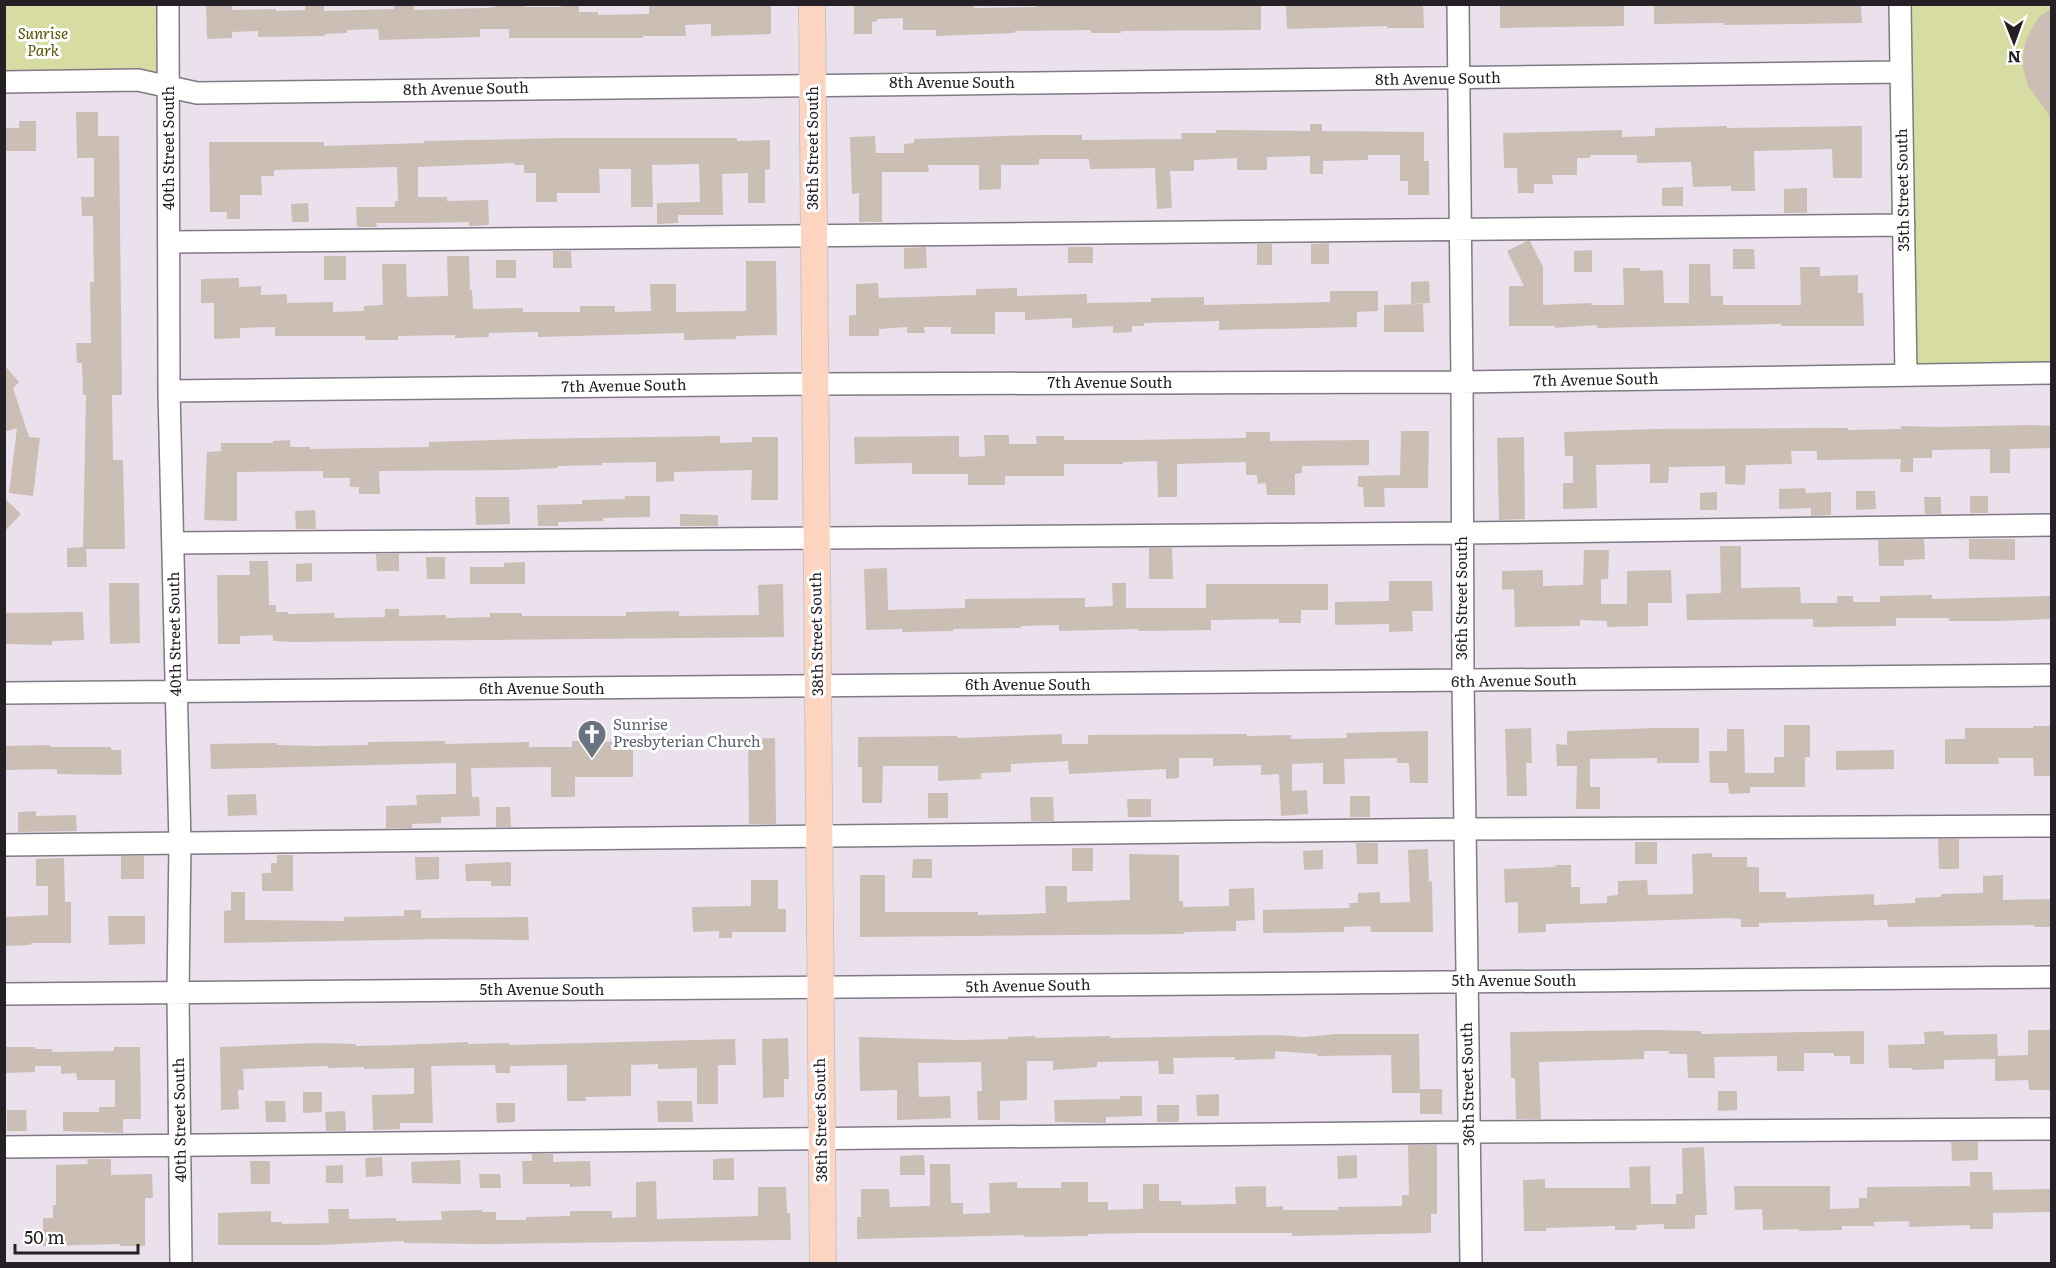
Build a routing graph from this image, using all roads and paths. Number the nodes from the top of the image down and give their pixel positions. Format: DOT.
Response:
graph roads {
  1 [pos="168,4"];
  2 [pos="812,4"];
  3 [pos="1458,4"];
  4 [pos="1900,4"];
  5 [pos="1901,72"];
  6 [pos="1459,79"];
  7 [pos="4,82"];
  8 [pos="812,84"];
  9 [pos="169,87"];
  10 [pos="1904,225"];
  11 [pos="1461,230"];
  12 [pos="813,236"];
  13 [pos="169,242"];
  14 [pos="2052,373"];
  15 [pos="1906,375"];
  16 [pos="1462,382"];
  17 [pos="814,384"];
  18 [pos="169,391"];
  19 [pos="2052,525"];
  20 [pos="1462,533"];
  21 [pos="816,538"];
  22 [pos="173,543"];
  23 [pos="2052,675"];
  24 [pos="1462,682"];
  25 [pos="818,687"];
  26 [pos="177,692"];
  27 [pos="4,693"];
  28 [pos="2052,826"];
  29 [pos="1465,829"];
  30 [pos="819,836"];
  31 [pos="180,843"];
  32 [pos="4,845"];
  33 [pos="2052,977"];
  34 [pos="1467,981"];
  35 [pos="820,988"];
  36 [pos="178,993"];
  37 [pos="4,994"];
  38 [pos="2052,1129"];
  39 [pos="1469,1132"];
  40 [pos="822,1139"];
  41 [pos="180,1145"];
  42 [pos="4,1147"];
  43 [pos="181,1263"];
  44 [pos="823,1263"];
  45 [pos="1472,1263"];
  1 -- 9 [label="street, 40th Street South"];
  2 -- 8 [label="main road, 38th Street South"];
  3 -- 6 [label="street, 36th Street South"];
  4 -- 5 [label="street, 35th Street South"];
  5 -- 6 [label="street, 8th Avenue South"];
  5 -- 10 [label="street, 35th Street South"];
  6 -- 8 [label="street, 8th Avenue South"];
  6 -- 11 [label="street, 36th Street South"];
  7 -- 9 [label="street, 8th Avenue South"];
  8 -- 9 [label="street, 8th Avenue South"];
  8 -- 12 [label="main road, 38th Street South"];
  9 -- 13 [label="street, 40th Street South"];
  10 -- 11 [label="street"];
  10 -- 15 [label="street, 35th Street South"];
  11 -- 12 [label="street"];
  11 -- 16 [label="street, 36th Street South"];
  12 -- 13 [label="street"];
  12 -- 17 [label="main road, 38th Street South"];
  13 -- 18 [label="street, 40th Street South"];
  14 -- 15 [label="street, 7th Avenue South"];
  15 -- 16 [label="street, 7th Avenue South"];
  16 -- 17 [label="street, 7th Avenue South"];
  16 -- 20 [label="street, 36th Street South"];
  17 -- 18 [label="street, 7th Avenue South"];
  17 -- 21 [label="main road, 38th Street South"];
  18 -- 22 [label="street, 40th Street South"];
  19 -- 20 [label="street"];
  20 -- 21 [label="street"];
  20 -- 24 [label="street, 36th Street South"];
  21 -- 22 [label="street"];
  21 -- 25 [label="main road, 38th Street South"];
  22 -- 26 [label="street, 40th Street South"];
  23 -- 24 [label="street, 6th Avenue South"];
  24 -- 25 [label="street, 6th Avenue South"];
  24 -- 29 [label="street, 36th Street South"];
  25 -- 26 [label="street, 6th Avenue South"];
  25 -- 30 [label="main road, 38th Street South"];
  26 -- 27 [label="street, 6th Avenue South"];
  26 -- 31 [label="street, 40th Street South"];
  28 -- 29 [label="street"];
  29 -- 30 [label="street"];
  29 -- 34 [label="street, 36th Street South"];
  30 -- 31 [label="street"];
  30 -- 35 [label="main road, 38th Street South"];
  31 -- 32 [label="street"];
  31 -- 36 [label="street, 40th Street South"];
  33 -- 34 [label="street, 5th Avenue South"];
  34 -- 35 [label="street, 5th Avenue South"];
  34 -- 39 [label="street, 36th Street South"];
  35 -- 36 [label="street, 5th Avenue South"];
  35 -- 40 [label="main road, 38th Street South"];
  36 -- 37 [label="street, 5th Avenue South"];
  36 -- 41 [label="street, 40th Street South"];
  38 -- 39 [label="street"];
  39 -- 40 [label="street"];
  39 -- 45 [label="street, 36th Street South"];
  40 -- 41 [label="street"];
  40 -- 44 [label="main road, 38th Street South"];
  41 -- 42 [label="street"];
  41 -- 43 [label="street, 40th Street South"];
}
